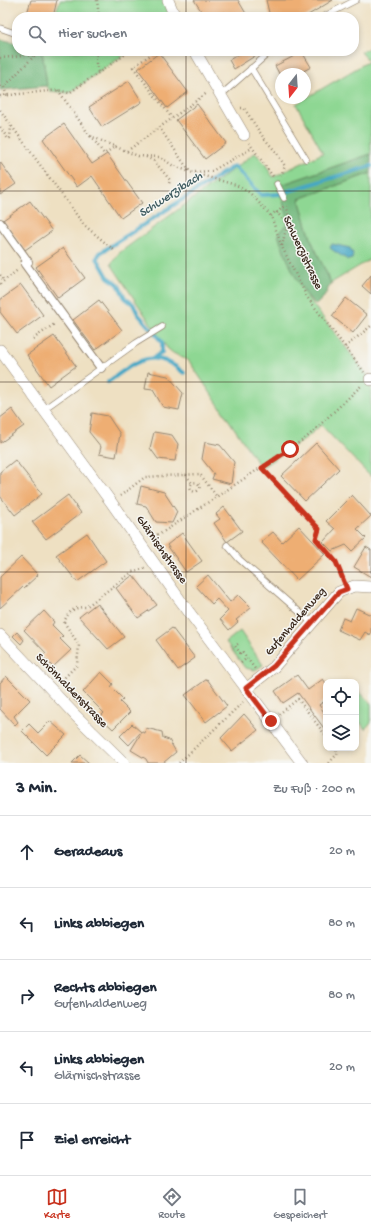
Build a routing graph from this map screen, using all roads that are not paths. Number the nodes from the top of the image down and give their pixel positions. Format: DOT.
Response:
graph roads {
  1 [pos="168,0"];
  2 [pos="356,0"];
  3 [pos="173,12"];
  4 [pos="333,12"];
  5 [pos="0,28"];
  6 [pos="12,32"];
  7 [pos="198,56"];
  8 [pos="265,56"];
  9 [pos="251,68"];
  10 [pos="221,91"];
  11 [pos="244,135"];
  12 [pos="306,159"];
  13 [pos="277,184"];
  14 [pos="284,200"];
  15 [pos="0,223"];
  16 [pos="162,326"];
  17 [pos="0,350"];
  18 [pos="100,368"];
  19 [pos="44,409"];
  20 [pos="227,545"];
  21 [pos="371,587"];
  22 [pos="312,623"];
  23 [pos="0,635"];
  24 [pos="248,691"];
  25 [pos="124,763"];
  26 [pos="302,763"];
  1 -- 3 [label="street"];
  2 -- 4 [label="lane"];
  5 -- 6 [label="lane"];
  7 -- 10 [label="street"];
  8 -- 9 [label="lane"];
  9 -- 10 [label="lane"];
  9 -- 12 [label="lane"];
  10 -- 11 [label="street"];
  13 -- 14 [label="lane, Schwerzistrasse"];
  15 -- 18 [label="street"];
  16 -- 18 [label="lane"];
  17 -- 19 [label="street, Glärnischstrasse"];
  18 -- 19 [label="lane"];
  19 -- 24 [label="street, Glärnischstrasse"];
  20 -- 22 [label="lane"];
  21 -- 22 [label="street, Gufenhaldenweg"];
  22 -- 24 [label="street, Gufenhaldenweg"];
  23 -- 25 [label="street, Schönhaldenstrasse"];
  24 -- 26 [label="street, Glärnischstrasse"];
}
